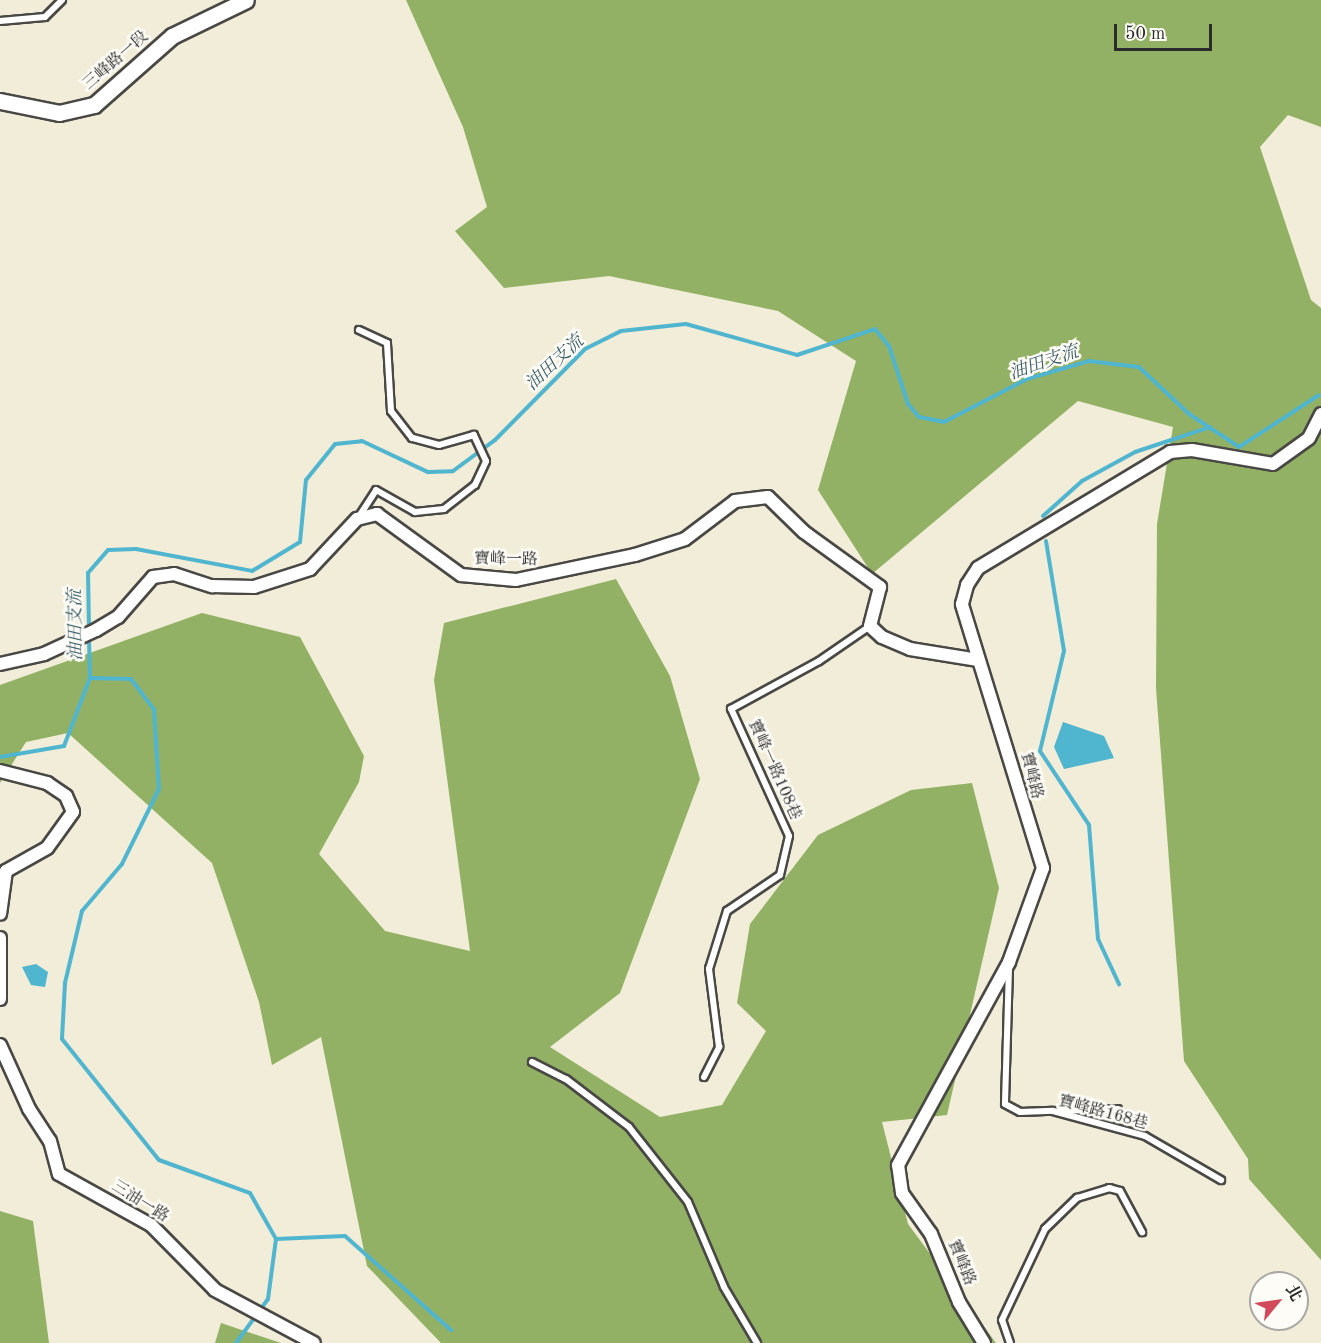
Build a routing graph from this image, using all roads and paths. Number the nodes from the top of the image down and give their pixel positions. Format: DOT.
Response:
graph roads {
  1 [pos="62,0"];
  2 [pos="246,0"];
  3 [pos="0,21"];
  4 [pos="0,101"];
  5 [pos="359,330"];
  6 [pos="1321,414"];
  7 [pos="357,519"];
  8 [pos="870,626"];
  9 [pos="978,660"];
  10 [pos="0,664"];
  11 [pos="0,771"];
  12 [pos="0,914"];
  13 [pos="0,938"];
  14 [pos="1009,962"];
  15 [pos="0,999"];
  16 [pos="0,1045"];
  17 [pos="532,1062"];
  18 [pos="704,1077"];
  19 [pos="1118,1109"];
  20 [pos="1053,1112"];
  21 [pos="1221,1180"];
  22 [pos="1142,1232"];
  23 [pos="314,1343"];
  24 [pos="757,1343"];
  25 [pos="984,1343"];
  26 [pos="1010,1343"];
  1 -- 3 [label="lane"];
  2 -- 4 [label="street, 三峰路一段"];
  5 -- 7 [label="lane"];
  6 -- 9 [label="street, 寶峰路"];
  7 -- 8 [label="street, 寶峰一路"];
  7 -- 10 [label="street"];
  8 -- 9 [label="street"];
  8 -- 18 [label="lane, 寶峰一路108巷"];
  9 -- 14 [label="street, 寶峰路"];
  11 -- 12 [label="street"];
  13 -- 15 [label="street"];
  14 -- 20 [label="lane, 寶峰路168巷"];
  14 -- 25 [label="street, 寶峰路"];
  16 -- 23 [label="street, 三油一路"];
  17 -- 24 [label="lane"];
  19 -- 20 [label="lane"];
  20 -- 21 [label="lane, 寶峰路168巷"];
  22 -- 26 [label="lane"];
}
